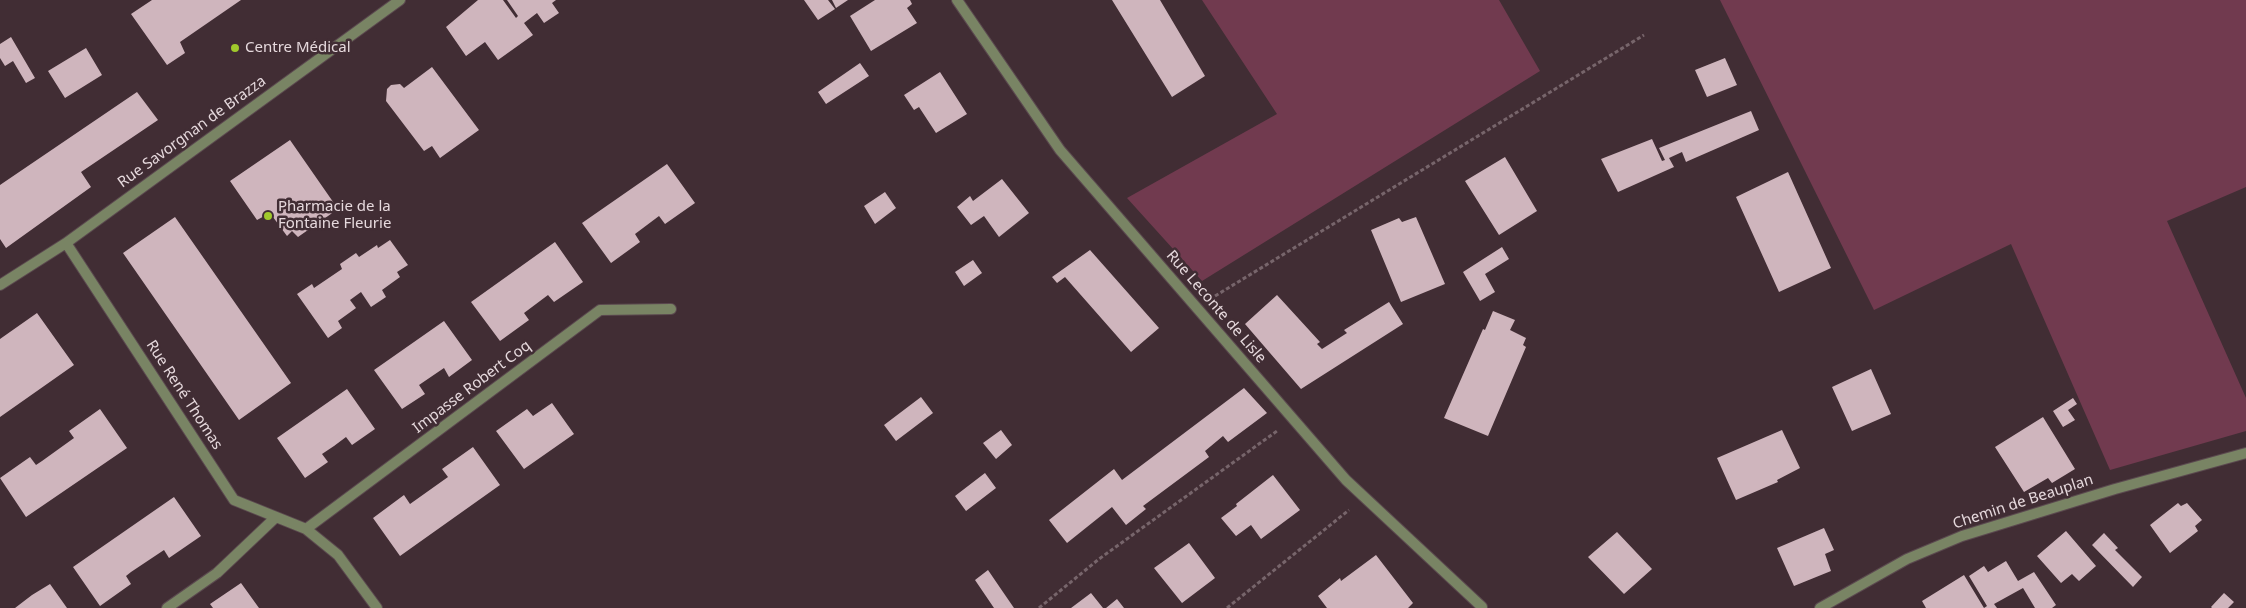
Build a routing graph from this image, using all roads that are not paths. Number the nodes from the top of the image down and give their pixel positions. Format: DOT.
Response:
graph roads {
  1 [pos="400,0"];
  2 [pos="957,0"];
  3 [pos="66,243"];
  4 [pos="0,285"];
  5 [pos="670,309"];
  6 [pos="2246,453"];
  7 [pos="276,517"];
  8 [pos="306,530"];
  9 [pos="167,608"];
  10 [pos="377,608"];
  11 [pos="1483,608"];
  12 [pos="1820,608"];
  1 -- 3 [label="street, Rue Savorgnan de Brazza"];
  2 -- 11 [label="street, Rue Leconte de Lisle"];
  3 -- 4 [label="street, Rue Savorgnan de Brazza"];
  3 -- 7 [label="street, Rue René Thomas"];
  5 -- 8 [label="street, Impasse Robert Coq"];
  6 -- 12 [label="street, Chemin de Beauplan"];
  7 -- 8 [label="street, Rue René Thomas"];
  7 -- 9 [label="street"];
  8 -- 10 [label="street, Rue René Thomas"];
}
